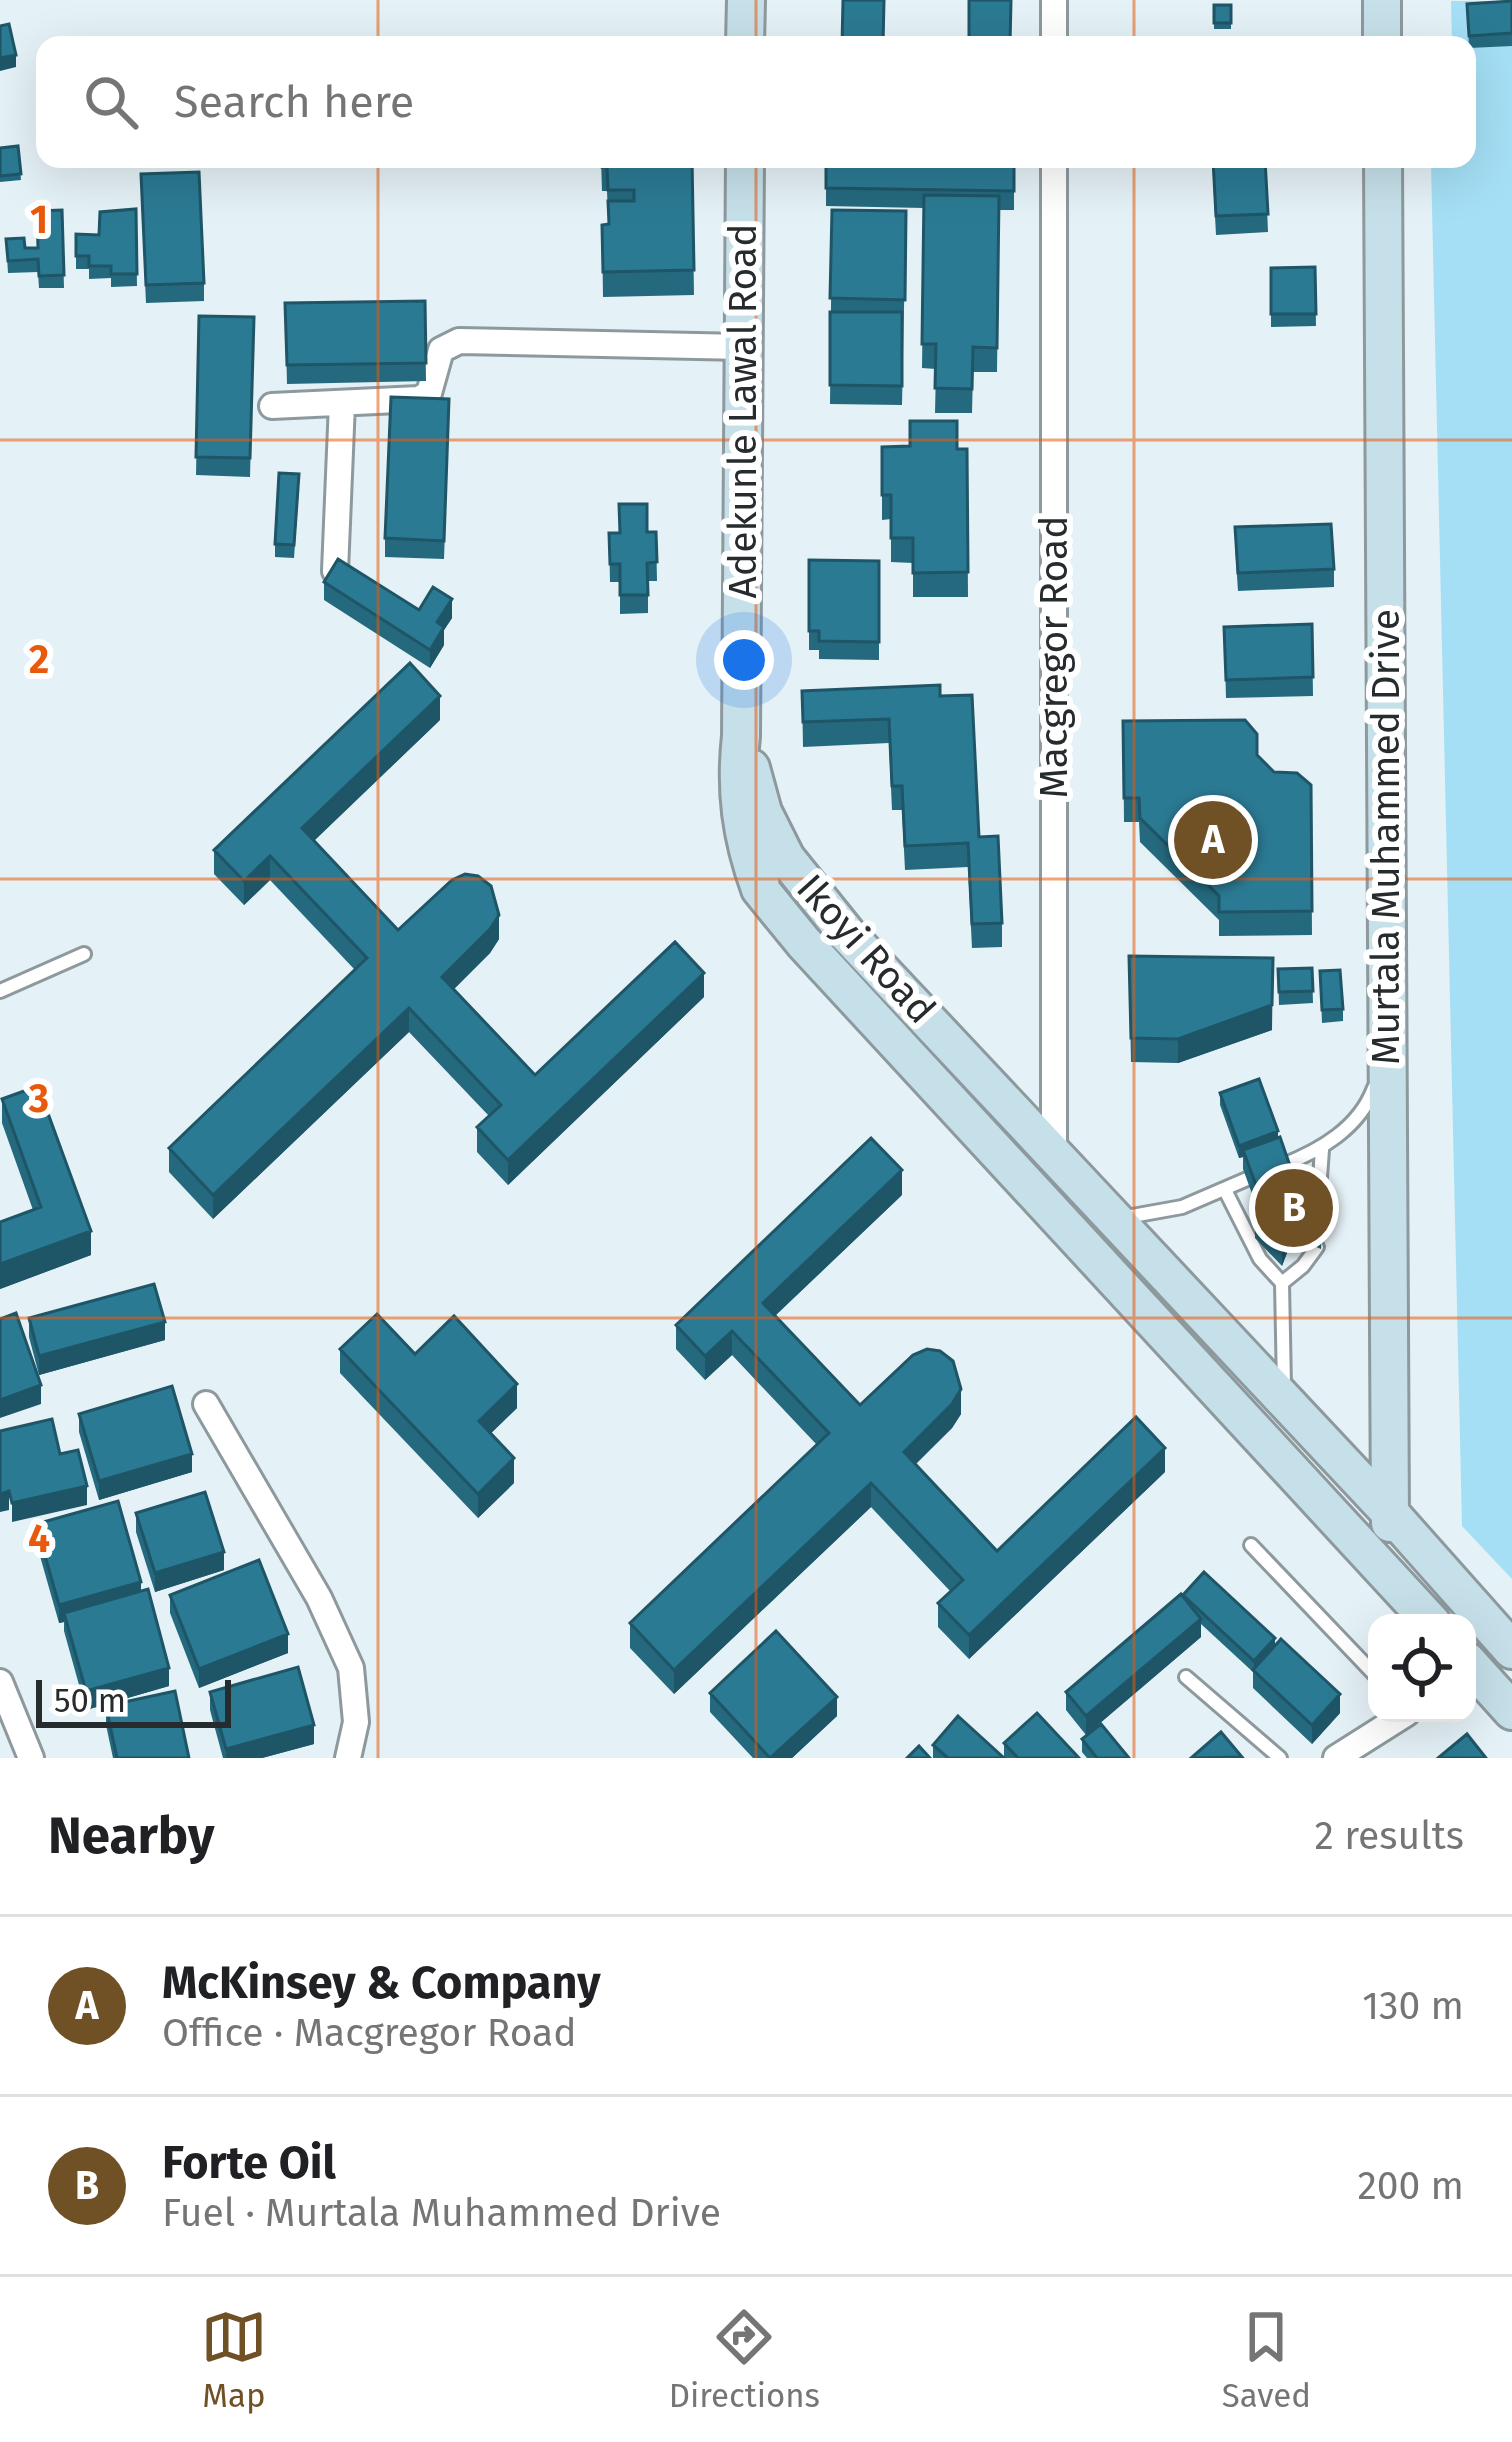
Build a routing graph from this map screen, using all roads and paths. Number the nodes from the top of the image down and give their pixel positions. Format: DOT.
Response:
graph roads {
  1 [pos="746,0"];
  2 [pos="1054,0"];
  3 [pos="1382,0"];
  4 [pos="745,36"];
  5 [pos="1054,36"];
  6 [pos="1382,36"];
  7 [pos="745,168"];
  8 [pos="1054,168"];
  9 [pos="1383,168"];
  10 [pos="743,346"];
  11 [pos="342,403"];
  12 [pos="272,406"];
  13 [pos="334,571"];
  14 [pos="741,736"];
  15 [pos="786,858"];
  16 [pos="760,889"];
  17 [pos="84,953"];
  18 [pos="0,992"];
  19 [pos="1388,1053"];
  20 [pos="1322,1150"];
  21 [pos="1054,1154"];
  22 [pos="1283,1166"];
  23 [pos="1246,1179"];
  24 [pos="1225,1190"];
  25 [pos="1318,1211"];
  26 [pos="1114,1218"];
  27 [pos="1317,1247"];
  28 [pos="1282,1283"];
  29 [pos="1284,1401"];
  30 [pos="206,1404"];
  31 [pos="1389,1417"];
  32 [pos="1327,1446"];
  33 [pos="1392,1515"];
  34 [pos="1251,1544"];
  35 [pos="1377,1563"];
  36 [pos="1424,1614"];
  37 [pos="1510,1648"];
  38 [pos="1476,1666"];
  39 [pos="1368,1668"];
  40 [pos="1476,1675"];
  41 [pos="1186,1677"];
  42 [pos="0,1682"];
  43 [pos="1512,1711"];
  44 [pos="1393,1722"];
  45 [pos="31,1758"];
  46 [pos="348,1758"];
  47 [pos="1280,1758"];
  48 [pos="1336,1758"];
  1 -- 4 [label="main road"];
  2 -- 5 [label="street"];
  3 -- 6 [label="main road"];
  7 -- 10 [label="main road, Adekunle Lawal Road"];
  8 -- 21 [label="street, Macgregor Road"];
  9 -- 19 [label="main road, Murtala Muhammed Drive"];
  10 -- 11 [label="street"];
  10 -- 14 [label="main road, Adekunle Lawal Road"];
  11 -- 12 [label="street"];
  11 -- 13 [label="street"];
  14 -- 15 [label="main road"];
  14 -- 16 [label="main road"];
  15 -- 16 [label="main road, Ikoyi Road"];
  15 -- 21 [label="main road, Ikoyi Road"];
  16 -- 35 [label="main road, Ikoyi Road"];
  17 -- 18 [label="lane"];
  19 -- 20 [label="lane"];
  19 -- 31 [label="main road, Murtala Muhammed Drive"];
  20 -- 22 [label="lane"];
  20 -- 25 [label="lane"];
  21 -- 26 [label="main road, Ikoyi Road"];
  23 -- 24 [label="lane"];
  24 -- 26 [label="lane"];
  24 -- 28 [label="lane"];
  26 -- 29 [label="main road, Ikoyi Road"];
  27 -- 28 [label="lane"];
  28 -- 29 [label="lane"];
  29 -- 32 [label="main road, Ikoyi Road"];
  30 -- 46 [label="street"];
  31 -- 32 [label="main road"];
  31 -- 33 [label="main road, Murtala Muhammed Drive"];
  32 -- 33 [label="main road, Ikoyi Road"];
  33 -- 35 [label="main road, Murtala Muhammed Drive"];
  33 -- 37 [label="main road, Ikoyi Road"];
  34 -- 39 [label="lane"];
  35 -- 36 [label="main road, Ikoyi Road"];
  37 -- 38 [label="street"];
  40 -- 43 [label="main road"];
  41 -- 47 [label="lane"];
  42 -- 45 [label="street"];
  44 -- 48 [label="street"];
}
